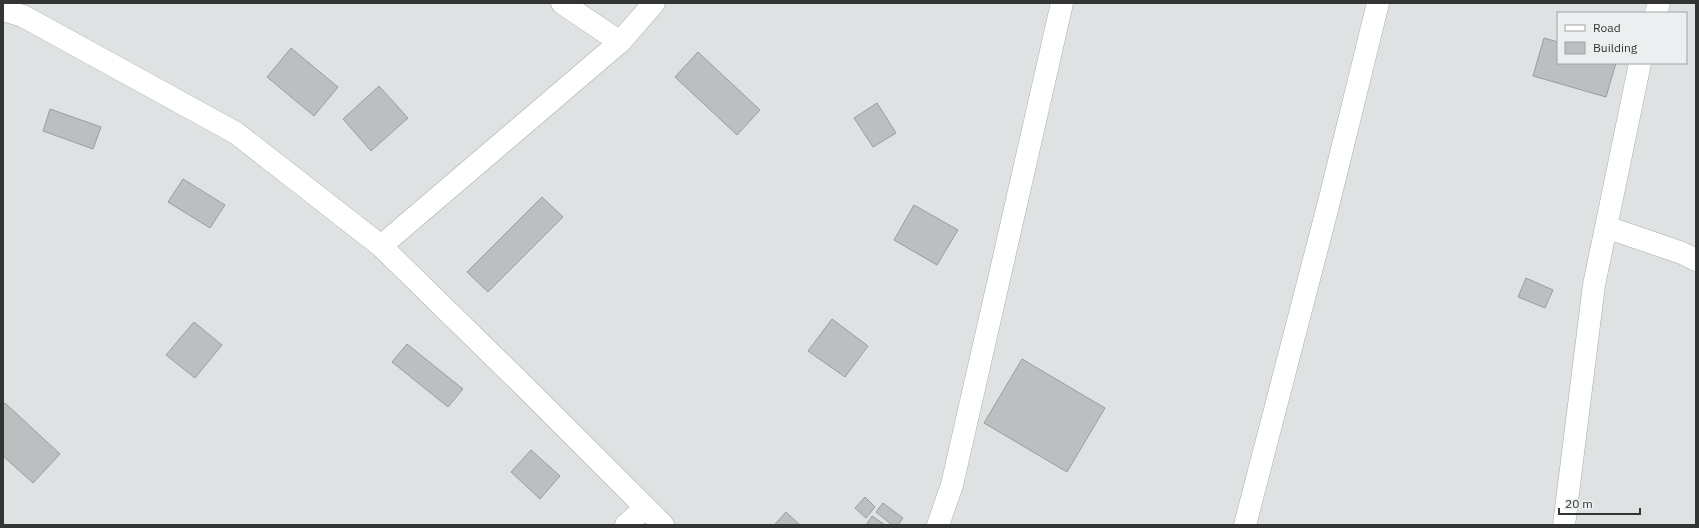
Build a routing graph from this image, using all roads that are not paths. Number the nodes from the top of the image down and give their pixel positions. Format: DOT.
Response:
graph roads {
  1 [pos="562,3"];
  2 [pos="654,3"];
  3 [pos="1062,3"];
  4 [pos="1378,3"];
  5 [pos="17,10"];
  6 [pos="620,42"];
  7 [pos="1640,64"];
  8 [pos="1606,227"];
  9 [pos="381,246"];
  10 [pos="1696,260"];
  11 [pos="645,508"];
  12 [pos="626,525"];
  13 [pos="663,525"];
  14 [pos="938,525"];
  15 [pos="1245,525"];
  16 [pos="1564,525"];
  1 -- 6 [label="street"];
  2 -- 6 [label="street"];
  3 -- 14 [label="street"];
  4 -- 15 [label="street"];
  5 -- 9 [label="street"];
  6 -- 9 [label="street"];
  7 -- 8 [label="street"];
  8 -- 10 [label="street"];
  8 -- 16 [label="street"];
  9 -- 11 [label="street"];
  11 -- 12 [label="street"];
  11 -- 13 [label="street"];
}
